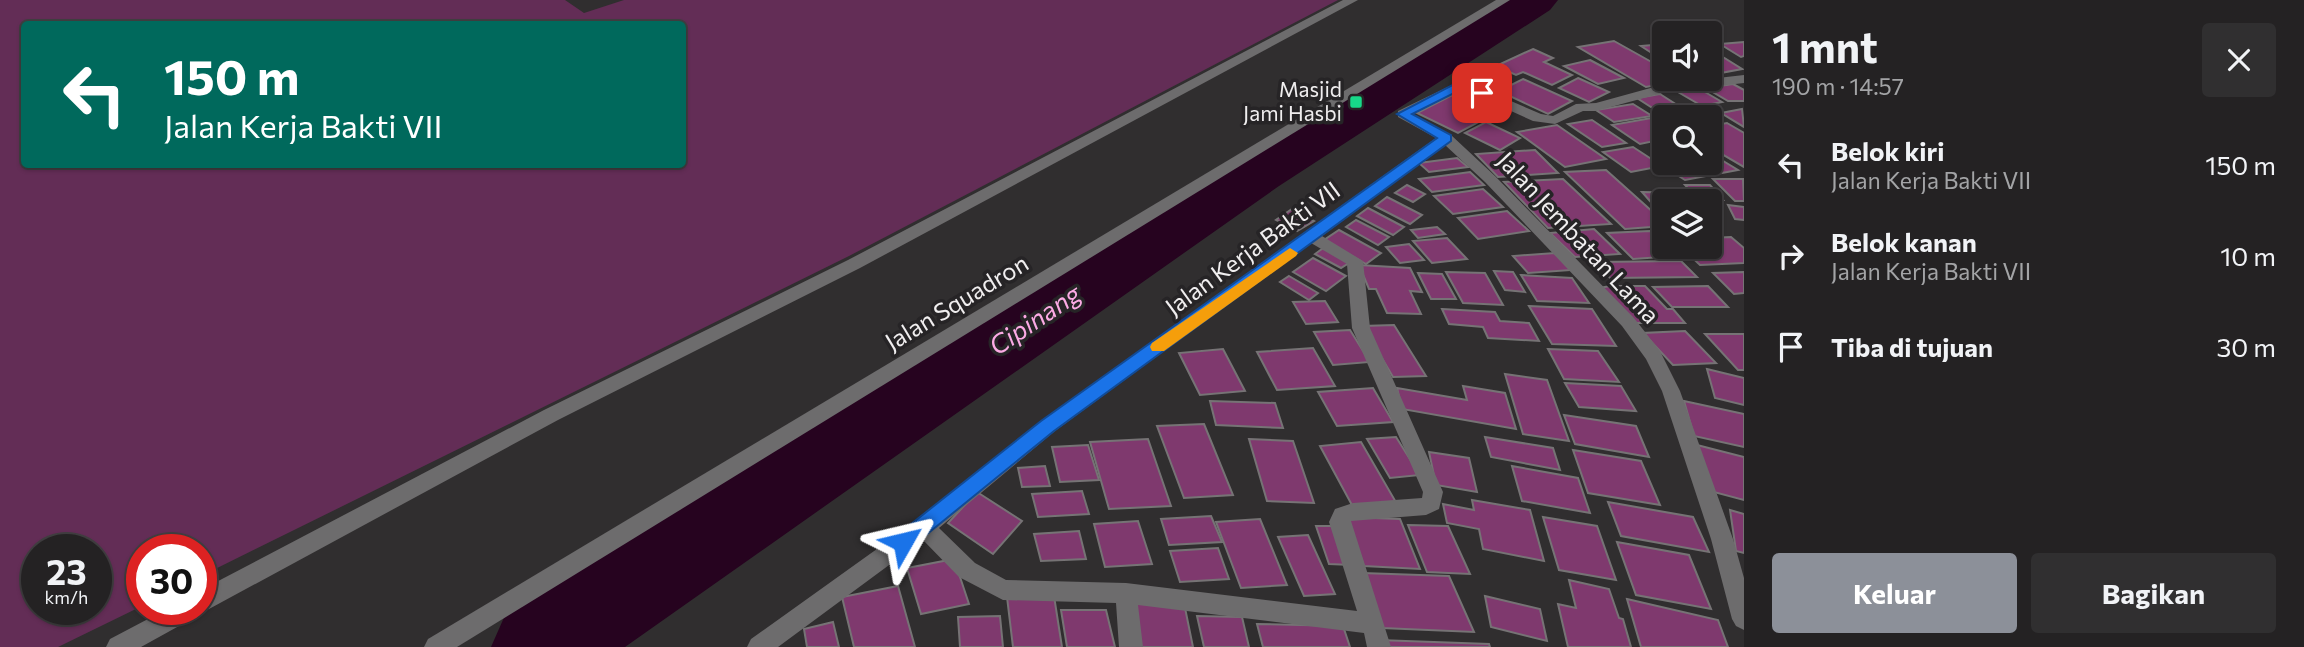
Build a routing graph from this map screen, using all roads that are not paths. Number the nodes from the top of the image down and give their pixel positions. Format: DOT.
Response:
graph roads {
  1 [pos="1352,0"];
  2 [pos="1504,0"];
  3 [pos="1744,79"];
  4 [pos="1446,138"];
  5 [pos="1312,237"];
  6 [pos="924,527"];
  7 [pos="217,593"];
  8 [pos="1126,593"];
  9 [pos="1744,619"];
  10 [pos="1373,624"];
  11 [pos="159,625"];
  12 [pos="118,647"];
  13 [pos="436,647"];
  14 [pos="759,647"];
  15 [pos="1131,647"];
  16 [pos="1379,647"];
  1 -- 7 [label="street"];
  2 -- 13 [label="street, Jalan Squadron"];
  3 -- 4 [label="street"];
  4 -- 5 [label="street, Jalan Kerja Bakti VII"];
  4 -- 9 [label="street, Jalan Jembatan Lama"];
  5 -- 6 [label="street, Jalan Kerja Bakti VII"];
  5 -- 10 [label="street"];
  6 -- 8 [label="street"];
  6 -- 14 [label="street, Jalan Kerja Bakti VII"];
  8 -- 10 [label="street"];
  8 -- 15 [label="street"];
  10 -- 16 [label="street"];
  11 -- 12 [label="street"];
}
